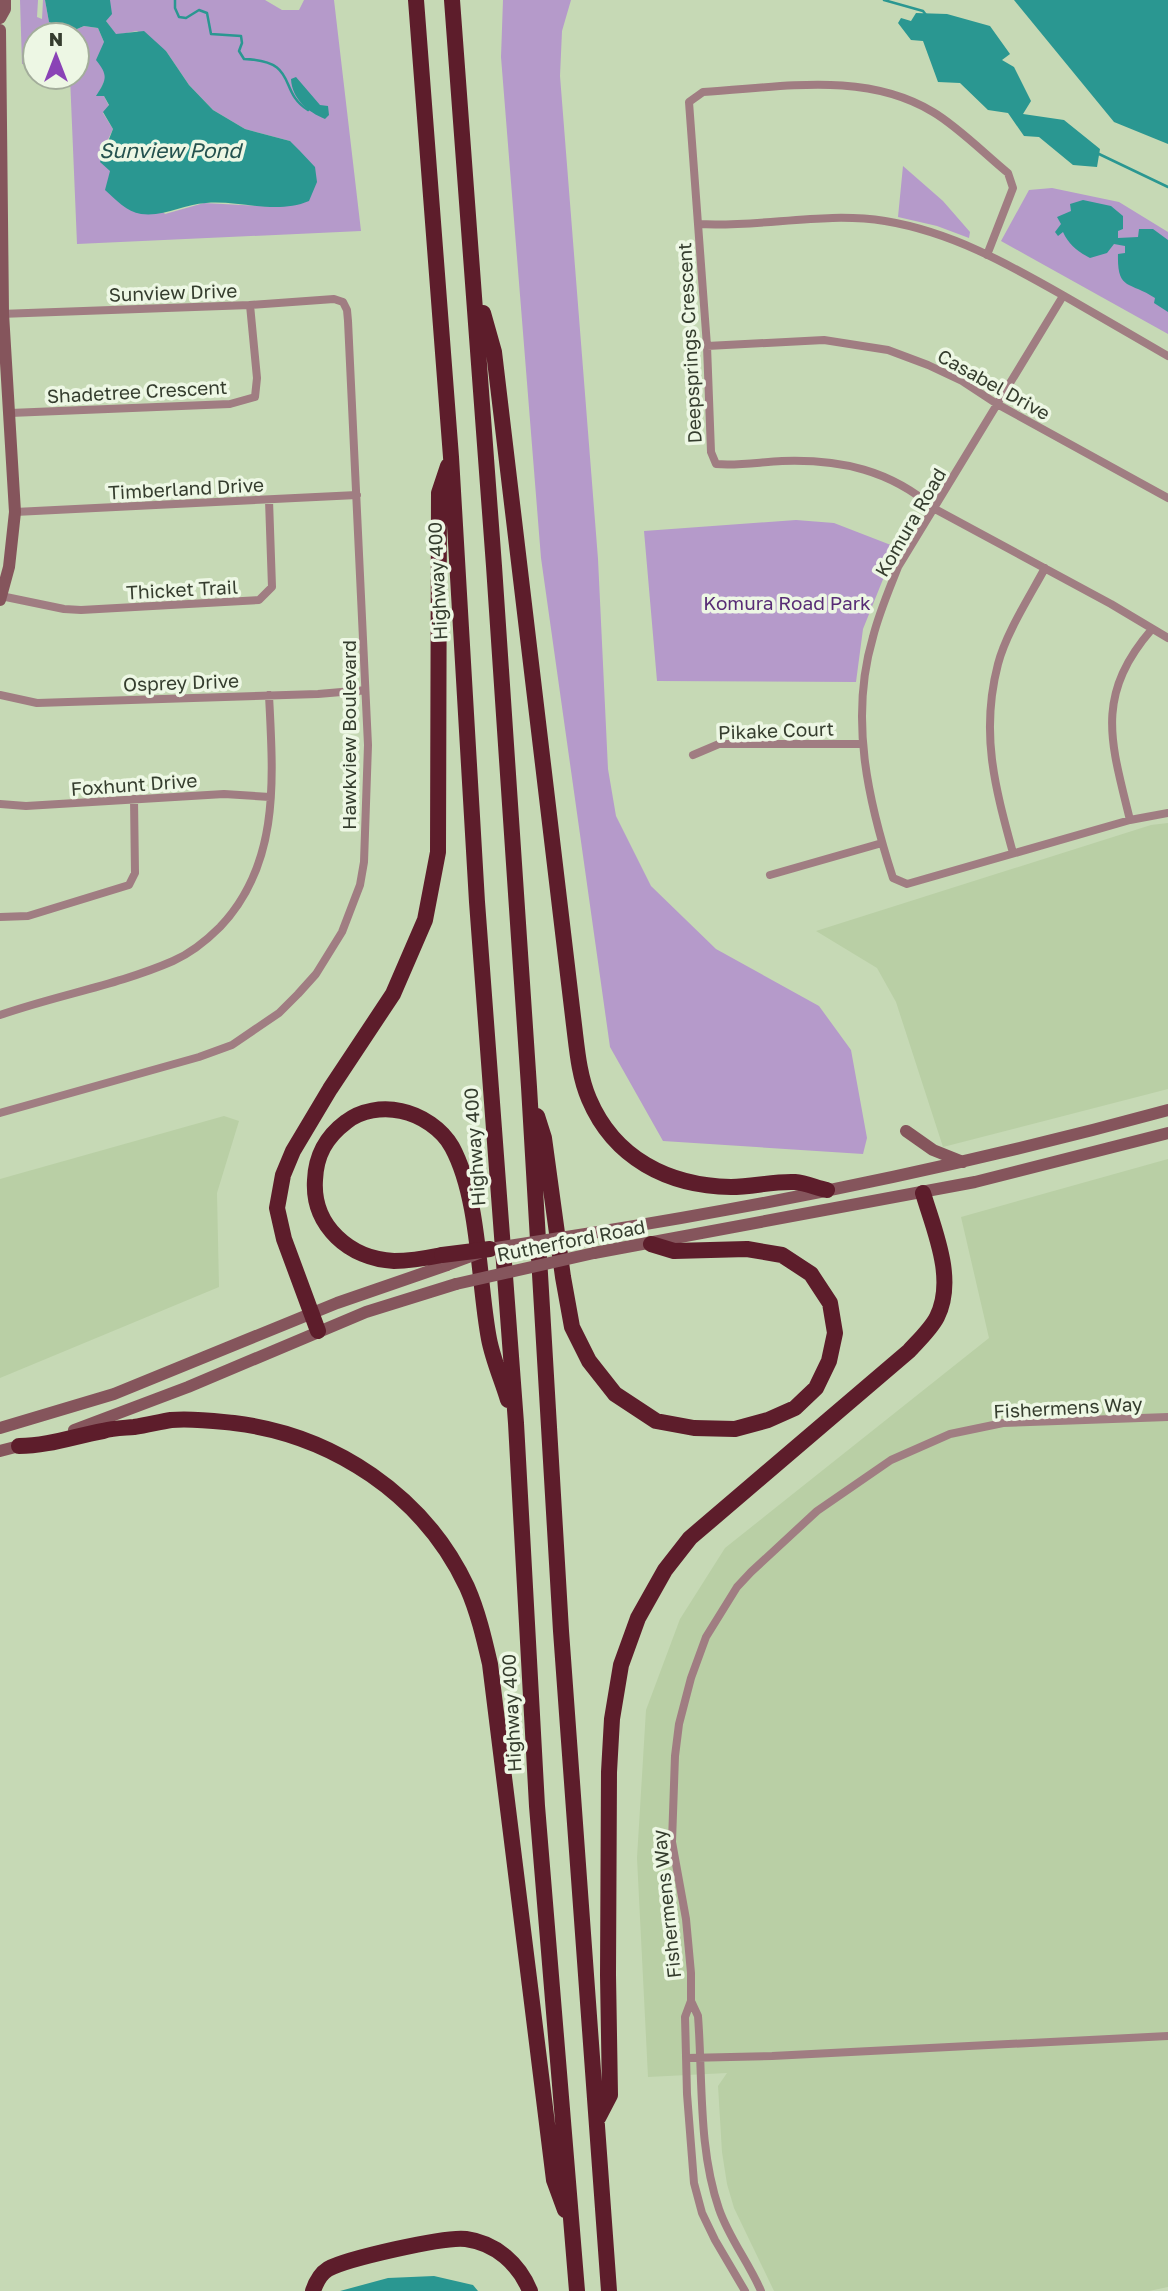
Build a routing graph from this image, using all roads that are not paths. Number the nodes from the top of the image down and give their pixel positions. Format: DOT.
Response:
graph roads {
  1 [pos="5,0"];
  2 [pos="416,0"];
  3 [pos="452,0"];
  4 [pos="0,18"];
  5 [pos="0,30"];
  6 [pos="0,50"];
  7 [pos="2,182"];
  8 [pos="698,224"];
  9 [pos="987,254"];
  10 [pos="474,285"];
  11 [pos="1063,296"];
  12 [pos="343,302"];
  13 [pos="250,304"];
  14 [pos="2,314"];
  15 [pos="707,346"];
  16 [pos="1168,356"];
  17 [pos="997,404"];
  18 [pos="10,413"];
  19 [pos="451,457"];
  20 [pos="357,495"];
  21 [pos="1168,498"];
  22 [pos="269,500"];
  23 [pos="935,509"];
  24 [pos="15,512"];
  25 [pos="1045,568"];
  26 [pos="1,598"];
  27 [pos="1152,629"];
  28 [pos="1168,638"];
  29 [pos="365,690"];
  30 [pos="0,695"];
  31 [pos="269,695"];
  32 [pos="862,744"];
  33 [pos="693,755"];
  34 [pos="270,797"];
  35 [pos="134,799"];
  36 [pos="0,804"];
  37 [pos="1168,813"];
  38 [pos="1130,820"];
  39 [pos="882,843"];
  40 [pos="1013,853"];
  41 [pos="770,875"];
  42 [pos="0,917"];
  43 [pos="0,1015"];
  44 [pos="529,1087"];
  45 [pos="0,1102"];
  46 [pos="1168,1110"];
  47 [pos="2,1113"];
  48 [pos="906,1131"];
  49 [pos="1168,1133"];
  50 [pos="963,1162"];
  51 [pos="911,1173"];
  52 [pos="827,1190"];
  53 [pos="923,1193"];
  54 [pos="651,1244"];
  55 [pos="490,1249"];
  56 [pos="444,1260"];
  57 [pos="311,1315"];
  58 [pos="318,1331"];
  59 [pos="1168,1417"];
  60 [pos="516,1423"];
  61 [pos="0,1428"];
  62 [pos="19,1446"];
  63 [pos="0,1451"];
  64 [pos="691,2001"];
  65 [pos="1168,2036"];
  66 [pos="701,2057"];
  67 [pos="686,2058"];
  68 [pos="597,2118"];
  69 [pos="573,2232"];
  70 [pos="313,2291"];
  71 [pos="530,2291"];
  72 [pos="577,2291"];
  73 [pos="609,2291"];
  74 [pos="745,2291"];
  75 [pos="761,2291"];
  1 -- 4 [label="main road"];
  2 -- 19 [label="highway, Highway 400"];
  3 -- 10 [label="highway"];
  5 -- 6 [label="main road"];
  6 -- 7 [label="main road"];
  7 -- 14 [label="main road"];
  8 -- 9 [label="street, Deepsprings Crescent"];
  8 -- 9 [label="street"];
  8 -- 15 [label="street, Deepsprings Crescent"];
  9 -- 11 [label="street, Deepsprings Crescent"];
  10 -- 44 [label="highway"];
  10 -- 52 [label="highway"];
  11 -- 16 [label="street, Deepsprings Crescent"];
  11 -- 17 [label="street, Komura Road"];
  12 -- 13 [label="street, Sunview Drive"];
  12 -- 20 [label="street, Hawkview Boulevard"];
  13 -- 14 [label="street, Sunview Drive"];
  13 -- 18 [label="street, Shadetree Crescent"];
  14 -- 18 [label="main road"];
  15 -- 17 [label="street, Casabel Drive"];
  15 -- 23 [label="street, Deepsprings Crescent"];
  17 -- 21 [label="street, Casabel Drive"];
  17 -- 23 [label="street, Komura Road"];
  18 -- 24 [label="main road"];
  19 -- 57 [label="highway"];
  19 -- 60 [label="highway, Highway 400"];
  20 -- 22 [label="street, Timberland Drive"];
  20 -- 29 [label="street, Hawkview Boulevard"];
  22 -- 24 [label="street, Timberland Drive"];
  22 -- 26 [label="street, Thicket Trail"];
  23 -- 25 [label="street, Deepsprings Crescent"];
  23 -- 32 [label="street, Komura Road"];
  24 -- 26 [label="main road"];
  25 -- 27 [label="street, Deepsprings Crescent"];
  25 -- 40 [label="street"];
  27 -- 28 [label="street, Deepsprings Crescent"];
  27 -- 38 [label="street"];
  29 -- 31 [label="street, Osprey Drive"];
  29 -- 47 [label="street, Hawkview Boulevard"];
  30 -- 31 [label="street, Osprey Drive"];
  31 -- 34 [label="street"];
  32 -- 33 [label="street, Pikake Court"];
  32 -- 39 [label="street, Komura Road"];
  34 -- 35 [label="street, Foxhunt Drive"];
  34 -- 43 [label="street"];
  35 -- 36 [label="street, Foxhunt Drive"];
  35 -- 42 [label="street"];
  37 -- 38 [label="street, Komura Road"];
  38 -- 40 [label="street, Komura Road"];
  39 -- 40 [label="street, Komura Road"];
  39 -- 41 [label="street"];
  44 -- 54 [label="highway"];
  44 -- 68 [label="highway"];
  45 -- 47 [label="street"];
  46 -- 50 [label="main road, Rutherford Road"];
  48 -- 50 [label="main road"];
  49 -- 53 [label="main road, Rutherford Road"];
  50 -- 51 [label="main road, Rutherford Road"];
  51 -- 52 [label="main road, Rutherford Road"];
  51 -- 53 [label="main road"];
  52 -- 55 [label="main road, Rutherford Road, bridge"];
  53 -- 54 [label="main road, Rutherford Road"];
  53 -- 68 [label="highway"];
  54 -- 58 [label="main road, Rutherford Road, bridge"];
  55 -- 56 [label="highway, bridge"];
  56 -- 57 [label="main road"];
  56 -- 60 [label="highway"];
  57 -- 58 [label="highway"];
  57 -- 61 [label="main road"];
  58 -- 62 [label="main road, Rutherford Road"];
  59 -- 64 [label="street, Fishermens Way"];
  60 -- 69 [label="highway, Highway 400"];
  62 -- 63 [label="main road, Rutherford Road"];
  62 -- 69 [label="highway"];
  64 -- 66 [label="street, Fishermens Way"];
  64 -- 67 [label="street, Fishermens Way"];
  65 -- 66 [label="street"];
  66 -- 67 [label="street"];
  66 -- 75 [label="street, Fishermens Way"];
  67 -- 74 [label="street, Fishermens Way"];
  68 -- 73 [label="highway"];
  69 -- 72 [label="highway, Highway 400"];
  70 -- 71 [label="highway"];
}
